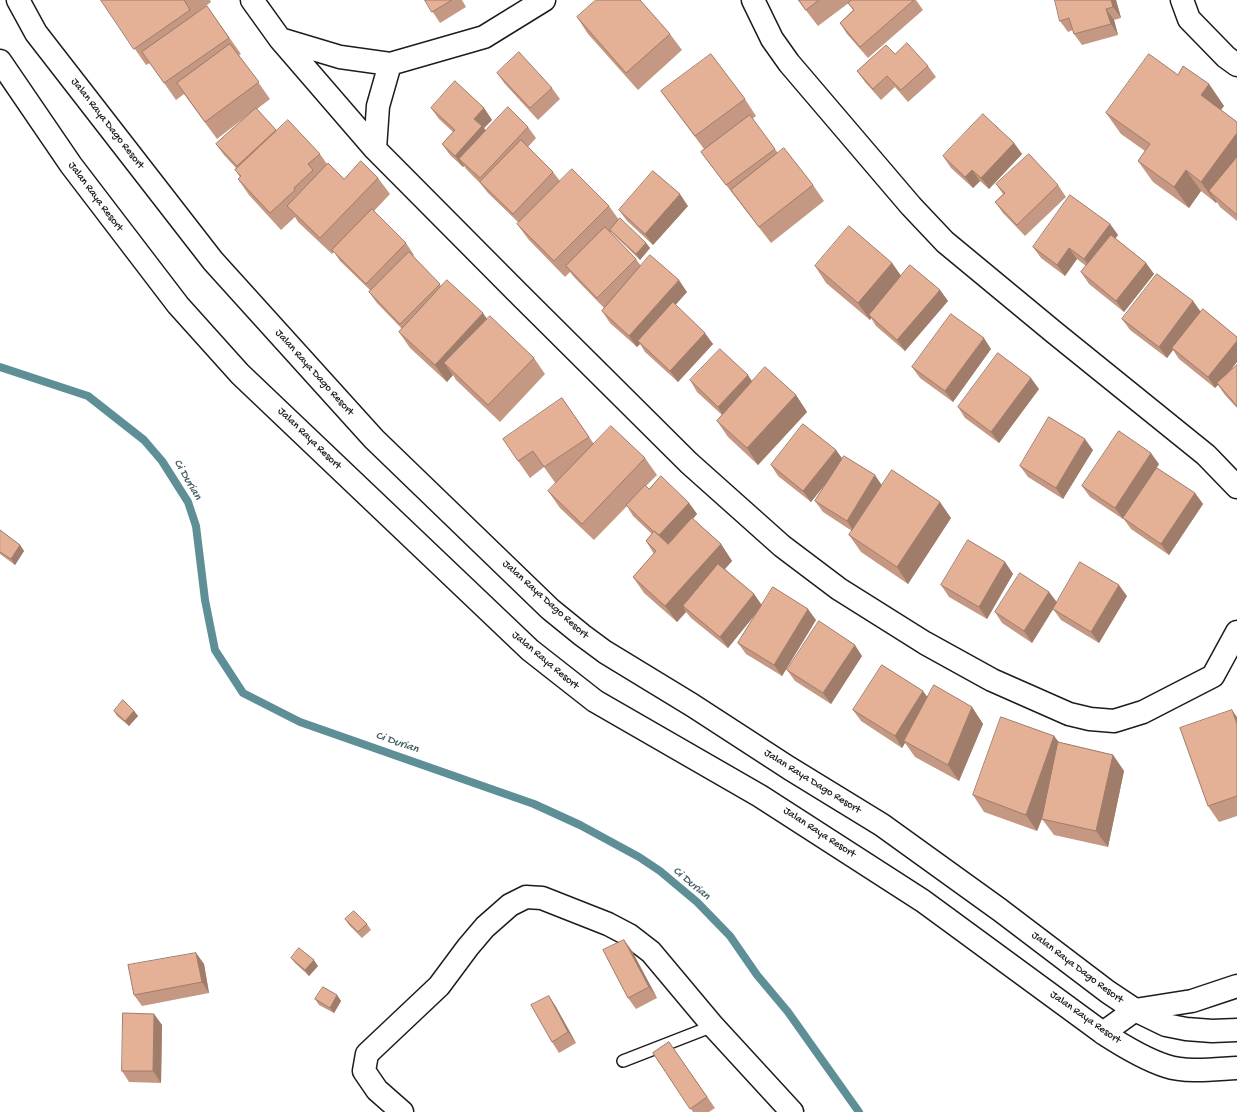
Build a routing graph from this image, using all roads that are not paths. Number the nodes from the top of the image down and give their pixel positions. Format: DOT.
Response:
graph roads {
  1 [pos="18,0"];
  2 [pos="252,0"];
  3 [pos="544,0"];
  4 [pos="753,0"];
  5 [pos="1182,0"];
  6 [pos="280,39"];
  7 [pos="0,60"];
  8 [pos="390,64"];
  9 [pos="1237,65"];
  10 [pos="375,149"];
  11 [pos="1237,486"];
  12 [pos="1237,632"];
  13 [pos="1237,666"];
  14 [pos="1213,676"];
  15 [pos="1237,986"];
  16 [pos="1135,1010"];
  17 [pos="713,1026"];
  18 [pos="1237,1030"];
  19 [pos="1104,1033"];
  20 [pos="623,1061"];
  21 [pos="1237,1068"];
  22 [pos="402,1112"];
  23 [pos="792,1112"];
  1 -- 16 [label="street, Jalan Raya Dago Resort"];
  2 -- 6 [label="street"];
  3 -- 8 [label="street"];
  4 -- 11 [label="street"];
  5 -- 9 [label="street"];
  6 -- 8 [label="street"];
  6 -- 10 [label="street"];
  7 -- 19 [label="street, Jalan Raya Resort"];
  8 -- 10 [label="street"];
  10 -- 14 [label="street"];
  12 -- 14 [label="street"];
  13 -- 14 [label="street"];
  15 -- 16 [label="street"];
  16 -- 18 [label="street, Jalan Raya Dago Resort"];
  16 -- 19 [label="street"];
  17 -- 20 [label="lane"];
  17 -- 22 [label="street"];
  17 -- 23 [label="street"];
  19 -- 21 [label="street, Jalan Raya Resort"];
}
